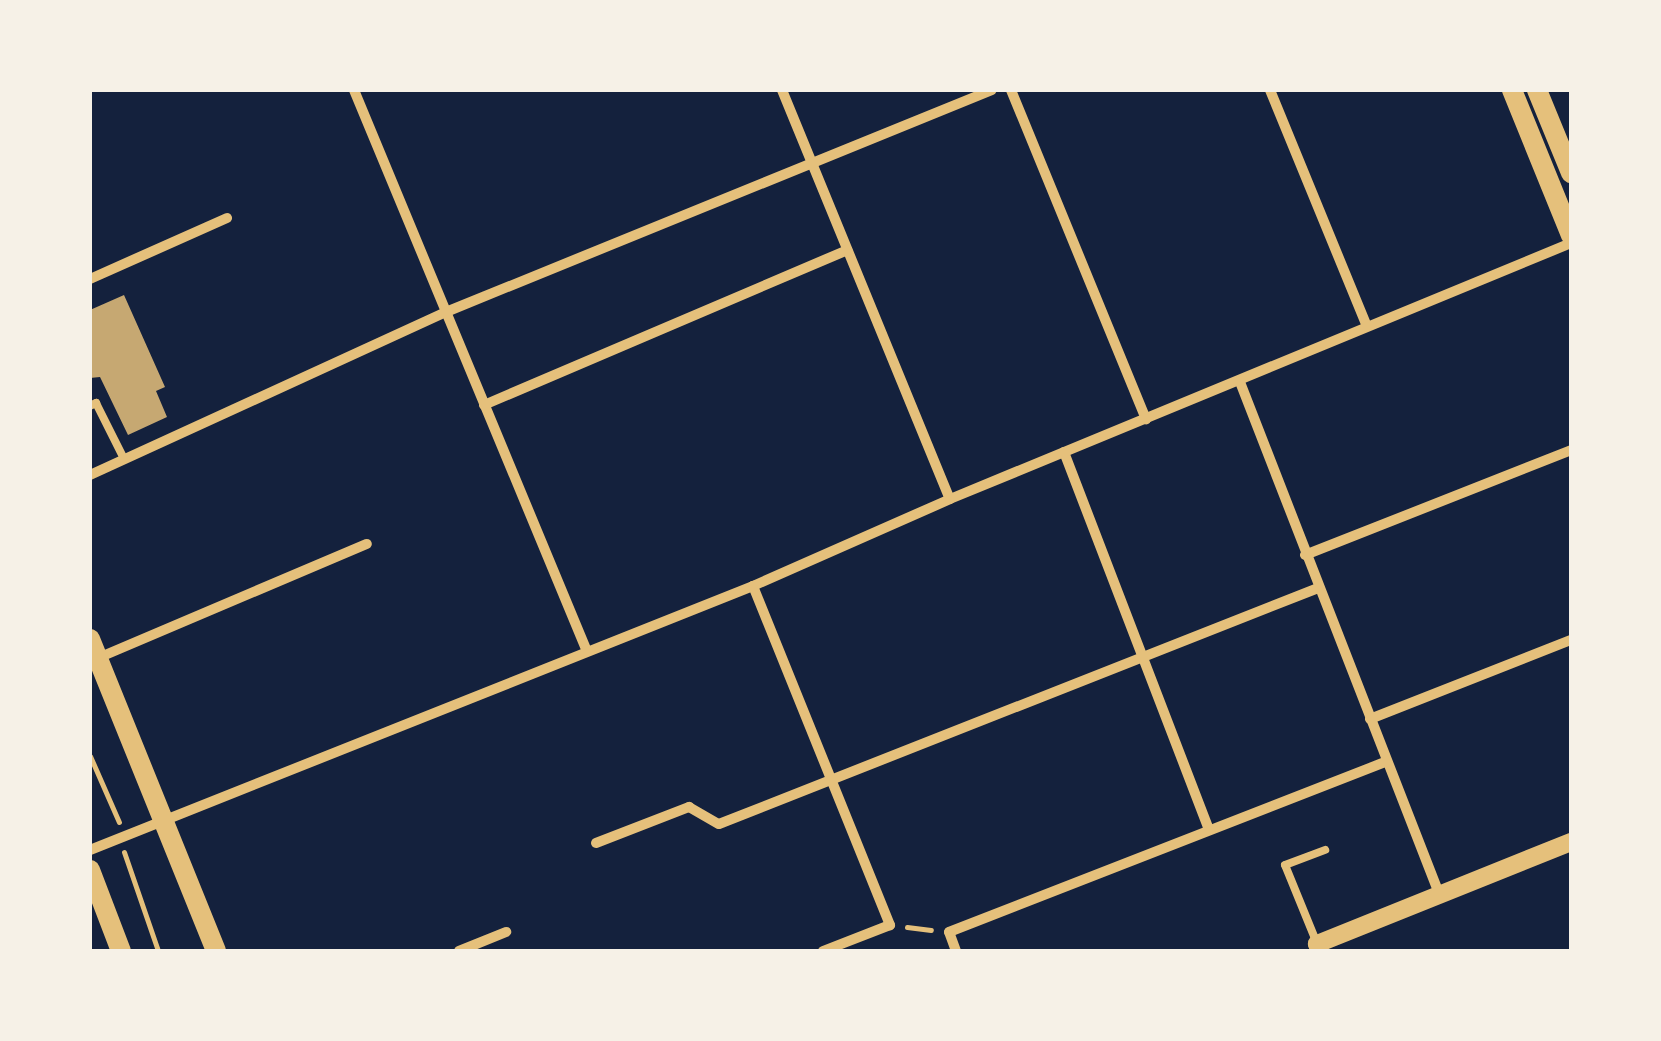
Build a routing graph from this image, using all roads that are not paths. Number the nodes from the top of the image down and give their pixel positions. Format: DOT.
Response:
graph roads {
  1 [pos="354,90"];
  2 [pos="782,90"];
  3 [pos="992,90"];
  4 [pos="1011,90"];
  5 [pos="1270,90"];
  6 [pos="1512,90"];
  7 [pos="1537,90"];
  8 [pos="1569,162"];
  9 [pos="812,164"];
  10 [pos="227,218"];
  11 [pos="1571,235"];
  12 [pos="1571,244"];
  13 [pos="847,250"];
  14 [pos="90,279"];
  15 [pos="446,312"];
  16 [pos="1366,326"];
  17 [pos="1240,382"];
  18 [pos="484,405"];
  19 [pos="90,406"];
  20 [pos="1146,419"];
  21 [pos="1571,450"];
  22 [pos="1064,452"];
  23 [pos="124,460"];
  24 [pos="90,475"];
  25 [pos="950,499"];
  26 [pos="367,544"];
  27 [pos="1305,555"];
  28 [pos="753,586"];
  29 [pos="1318,588"];
  30 [pos="1571,640"];
  31 [pos="94,648"];
  32 [pos="586,649"];
  33 [pos="1141,657"];
  34 [pos="1370,718"];
  35 [pos="1387,761"];
  36 [pos="833,778"];
  37 [pos="166,822"];
  38 [pos="1209,830"];
  39 [pos="1571,842"];
  40 [pos="596,844"];
  41 [pos="90,850"];
  42 [pos="1326,850"];
  43 [pos="90,870"];
  44 [pos="1440,896"];
  45 [pos="506,932"];
  46 [pos="1318,947"];
  47 [pos="121,951"];
  48 [pos="216,951"];
  49 [pos="459,951"];
  50 [pos="824,951"];
  51 [pos="956,951"];
  1 -- 15 [label="street"];
  2 -- 9 [label="street"];
  3 -- 9 [label="street"];
  4 -- 20 [label="street"];
  5 -- 16 [label="street"];
  6 -- 11 [label="main road"];
  7 -- 8 [label="main road"];
  9 -- 13 [label="street"];
  9 -- 15 [label="street"];
  10 -- 14 [label="street"];
  12 -- 16 [label="street"];
  13 -- 18 [label="street"];
  13 -- 25 [label="street"];
  15 -- 18 [label="street"];
  15 -- 23 [label="street"];
  16 -- 17 [label="street"];
  17 -- 20 [label="street"];
  17 -- 27 [label="street"];
  18 -- 32 [label="street"];
  19 -- 23 [label="lane"];
  20 -- 22 [label="street"];
  21 -- 27 [label="street"];
  22 -- 25 [label="street"];
  22 -- 33 [label="street"];
  23 -- 24 [label="street"];
  25 -- 28 [label="street"];
  26 -- 31 [label="street"];
  27 -- 29 [label="street"];
  28 -- 32 [label="street"];
  28 -- 36 [label="street"];
  29 -- 33 [label="street"];
  29 -- 34 [label="street"];
  30 -- 34 [label="street"];
  31 -- 37 [label="main road"];
  32 -- 37 [label="street"];
  33 -- 36 [label="street"];
  33 -- 38 [label="street"];
  34 -- 35 [label="street"];
  35 -- 38 [label="street"];
  35 -- 44 [label="street"];
  36 -- 40 [label="street"];
  36 -- 50 [label="street"];
  37 -- 41 [label="street"];
  37 -- 48 [label="main road"];
  38 -- 51 [label="street"];
  39 -- 44 [label="street"];
  42 -- 46 [label="lane"];
  43 -- 47 [label="main road"];
  44 -- 46 [label="street"];
  45 -- 49 [label="street"];
}
